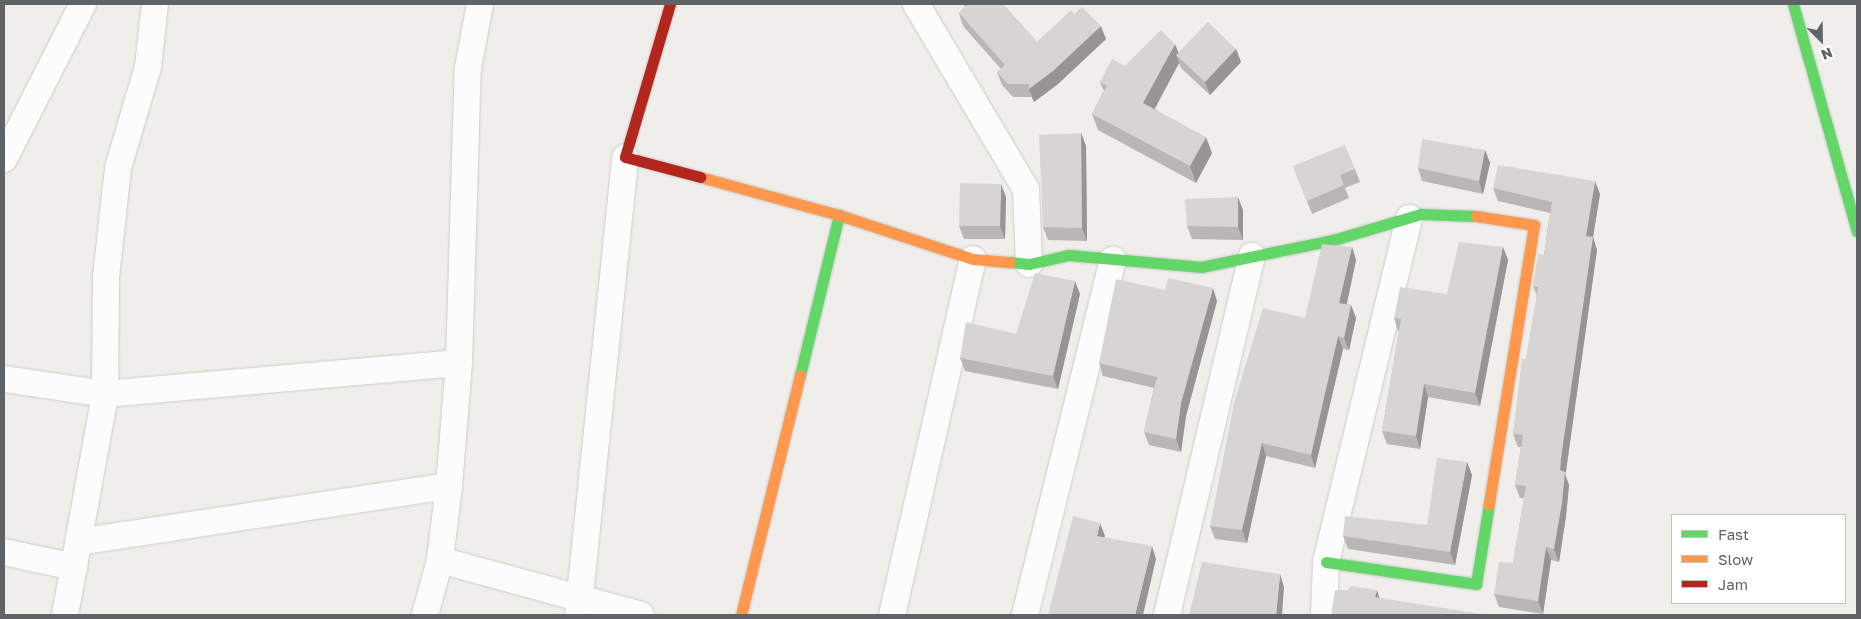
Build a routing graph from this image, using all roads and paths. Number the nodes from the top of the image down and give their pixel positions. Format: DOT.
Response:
graph roads {
  1 [pos="83,4"];
  2 [pos="155,4"];
  3 [pos="480,4"];
  4 [pos="670,4"];
  5 [pos="916,4"];
  6 [pos="1793,4"];
  7 [pos="625,157"];
  8 [pos="4,159"];
  9 [pos="839,215"];
  10 [pos="1409,218"];
  11 [pos="1857,231"];
  12 [pos="1252,256"];
  13 [pos="973,259"];
  14 [pos="1113,260"];
  15 [pos="1029,264"];
  16 [pos="459,363"];
  17 [pos="4,379"];
  18 [pos="105,394"];
  19 [pos="449,486"];
  20 [pos="4,552"];
  21 [pos="76,554"];
  22 [pos="440,560"];
  23 [pos="1326,562"];
  24 [pos="580,607"];
  25 [pos="65,615"];
  26 [pos="425,615"];
  27 [pos="641,615"];
  28 [pos="741,615"];
  29 [pos="892,615"];
  30 [pos="1025,615"];
  31 [pos="1167,615"];
  32 [pos="1324,615"];
  1 -- 8 [label="street"];
  2 -- 18 [label="street"];
  3 -- 16 [label="street"];
  4 -- 7 [label="street"];
  5 -- 15 [label="street"];
  6 -- 11 [label="street"];
  7 -- 9 [label="street"];
  7 -- 24 [label="street"];
  9 -- 13 [label="street"];
  9 -- 28 [label="street"];
  10 -- 12 [label="street"];
  10 -- 23 [label="street"];
  10 -- 23 [label="street"];
  12 -- 14 [label="street"];
  12 -- 31 [label="street"];
  13 -- 15 [label="street"];
  13 -- 29 [label="street"];
  14 -- 15 [label="street"];
  14 -- 30 [label="street"];
  16 -- 18 [label="street"];
  16 -- 19 [label="street"];
  17 -- 18 [label="street"];
  18 -- 21 [label="street"];
  19 -- 21 [label="street"];
  19 -- 22 [label="street"];
  20 -- 21 [label="street"];
  21 -- 25 [label="street"];
  22 -- 24 [label="street"];
  22 -- 26 [label="street"];
  23 -- 32 [label="street"];
  24 -- 27 [label="street"];
}
